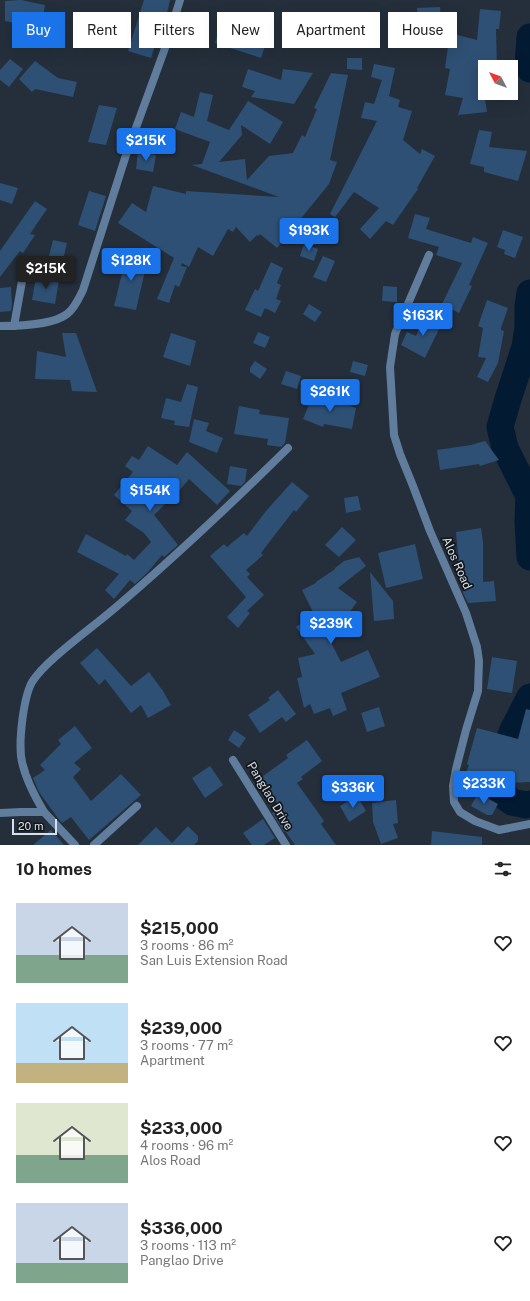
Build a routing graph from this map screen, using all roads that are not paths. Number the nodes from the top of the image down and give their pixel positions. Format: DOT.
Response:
graph roads {
  1 [pos="180,0"];
  2 [pos="429,256"];
  3 [pos="24,270"];
  4 [pos="0,326"];
  5 [pos="14,326"];
  6 [pos="288,448"];
  7 [pos="234,760"];
  8 [pos="137,806"];
  9 [pos="44,812"];
  10 [pos="0,813"];
  11 [pos="530,824"];
  12 [pos="75,845"];
  13 [pos="94,845"];
  14 [pos="286,845"];
  1 -- 5 [label="street"];
  2 -- 11 [label="street, Alos Road"];
  3 -- 5 [label="street"];
  4 -- 5 [label="street"];
  6 -- 9 [label="street"];
  7 -- 14 [label="street, Panglao Drive"];
  8 -- 13 [label="street"];
  9 -- 10 [label="street"];
  9 -- 12 [label="street"];
}
